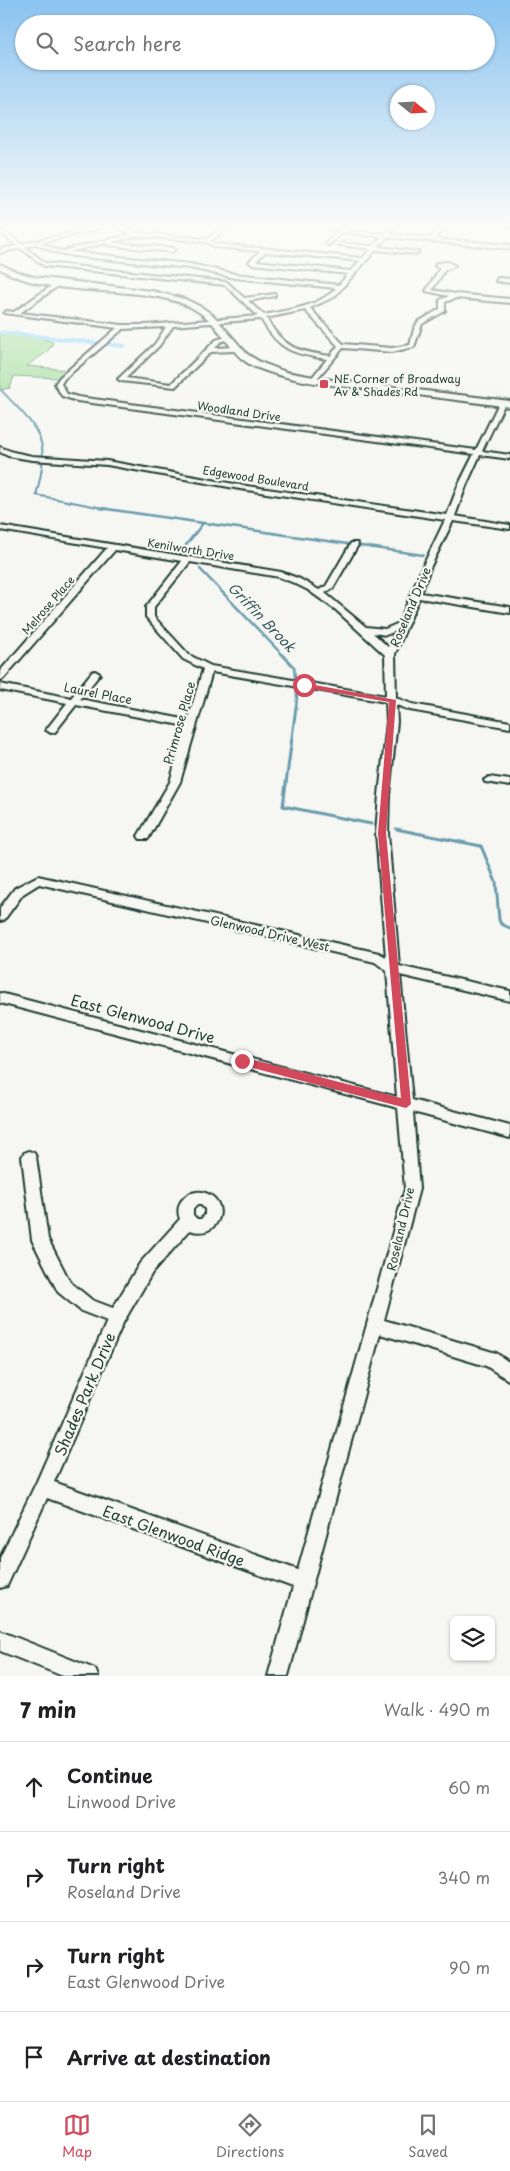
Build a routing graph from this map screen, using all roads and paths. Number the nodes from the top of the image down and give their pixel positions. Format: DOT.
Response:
graph roads {
  1 [pos="29,304"];
  2 [pos="192,304"];
  3 [pos="248,304"];
  4 [pos="315,304"];
  5 [pos="442,304"];
  6 [pos="306,308"];
  7 [pos="7,314"];
  8 [pos="15,314"];
  9 [pos="262,317"];
  10 [pos="214,321"];
  11 [pos="170,326"];
  12 [pos="122,327"];
  13 [pos="226,339"];
  14 [pos="341,346"];
  15 [pos="234,349"];
  16 [pos="210,350"];
  17 [pos="331,358"];
  18 [pos="314,380"];
  19 [pos="506,403"];
  20 [pos="0,449"];
  21 [pos="478,452"];
  22 [pos="510,456"];
  23 [pos="450,518"];
  24 [pos="510,527"];
  25 [pos="0,528"];
  26 [pos="354,545"];
  27 [pos="114,547"];
  28 [pos="187,560"];
  29 [pos="320,593"];
  30 [pos="416,595"];
  31 [pos="510,610"];
  32 [pos="402,625"];
  33 [pos="362,628"];
  34 [pos="390,654"];
  35 [pos="208,668"];
  36 [pos="95,674"];
  37 [pos="0,677"];
  38 [pos="0,687"];
  39 [pos="392,700"];
  40 [pos="74,701"];
  41 [pos="192,724"];
  42 [pos="510,725"];
  43 [pos="51,730"];
  44 [pos="489,780"];
  45 [pos="510,783"];
  46 [pos="144,836"];
  47 [pos="0,918"];
  48 [pos="393,969"];
  49 [pos="510,996"];
  50 [pos="0,998"];
  51 [pos="406,1104"];
  52 [pos="510,1132"];
  53 [pos="29,1157"];
  54 [pos="188,1221"];
  55 [pos="117,1317"];
  56 [pos="376,1325"];
  57 [pos="510,1373"];
  58 [pos="43,1487"];
  59 [pos="0,1579"];
  60 [pos="304,1582"];
  61 [pos="0,1641"];
  62 [pos="88,1676"];
  63 [pos="278,1676"];
  1 -- 8 [label="street"];
  2 -- 10 [label="street"];
  3 -- 9 [label="street"];
  4 -- 6 [label="street"];
  5 -- 14 [label="street"];
  6 -- 9 [label="street"];
  6 -- 14 [label="street"];
  7 -- 8 [label="street"];
  8 -- 12 [label="street"];
  9 -- 10 [label="street"];
  9 -- 17 [label="street"];
  10 -- 11 [label="street"];
  10 -- 13 [label="street"];
  11 -- 12 [label="street"];
  11 -- 16 [label="street"];
  12 -- 21 [label="street, Woodland Drive"];
  13 -- 15 [label="street"];
  13 -- 16 [label="street"];
  14 -- 17 [label="street"];
  15 -- 16 [label="street"];
  15 -- 18 [label="street"];
  17 -- 18 [label="street"];
  18 -- 19 [label="street"];
  19 -- 21 [label="street, Roseland Drive"];
  20 -- 23 [label="street, Edgewood Boulevard"];
  21 -- 22 [label="street, Woodland Drive"];
  21 -- 23 [label="street, Roseland Drive"];
  23 -- 24 [label="street, Edgewood Boulevard"];
  23 -- 30 [label="street, Roseland Drive"];
  25 -- 27 [label="street, Kenilworth Drive"];
  26 -- 29 [label="street"];
  27 -- 28 [label="street, Kenilworth Drive"];
  27 -- 37 [label="street, Melrose Place"];
  28 -- 29 [label="street, Kenilworth Drive"];
  28 -- 35 [label="street, Primrose Place"];
  29 -- 33 [label="street, Kenilworth Drive"];
  30 -- 31 [label="street"];
  30 -- 32 [label="street, Roseland Drive"];
  32 -- 33 [label="street"];
  32 -- 34 [label="street, Roseland Drive"];
  33 -- 34 [label="street, Kenilworth Drive"];
  34 -- 39 [label="street, Roseland Drive"];
  35 -- 39 [label="street"];
  35 -- 41 [label="street, Primrose Place"];
  36 -- 40 [label="street"];
  38 -- 40 [label="street, Laurel Place"];
  39 -- 42 [label="street"];
  39 -- 48 [label="street, Roseland Drive"];
  40 -- 41 [label="street, Laurel Place"];
  40 -- 43 [label="street"];
  41 -- 46 [label="street, Primrose Place"];
  44 -- 45 [label="street"];
  47 -- 48 [label="street, Glenwood Drive West"];
  48 -- 49 [label="street, Glenwood Drive West"];
  48 -- 51 [label="street, Roseland Drive"];
  50 -- 51 [label="street, East Glenwood Drive"];
  51 -- 52 [label="street, East Glenwood Drive"];
  51 -- 56 [label="street, Roseland Drive"];
  53 -- 55 [label="street"];
  54 -- 55 [label="street, Shades Park Drive"];
  55 -- 58 [label="street, Shades Park Drive"];
  56 -- 57 [label="street"];
  56 -- 60 [label="street, Roseland Drive"];
  58 -- 59 [label="street, Shades Park Drive"];
  58 -- 60 [label="street, East Glenwood Ridge"];
  60 -- 63 [label="street, Roseland Drive"];
  61 -- 62 [label="street"];
}
